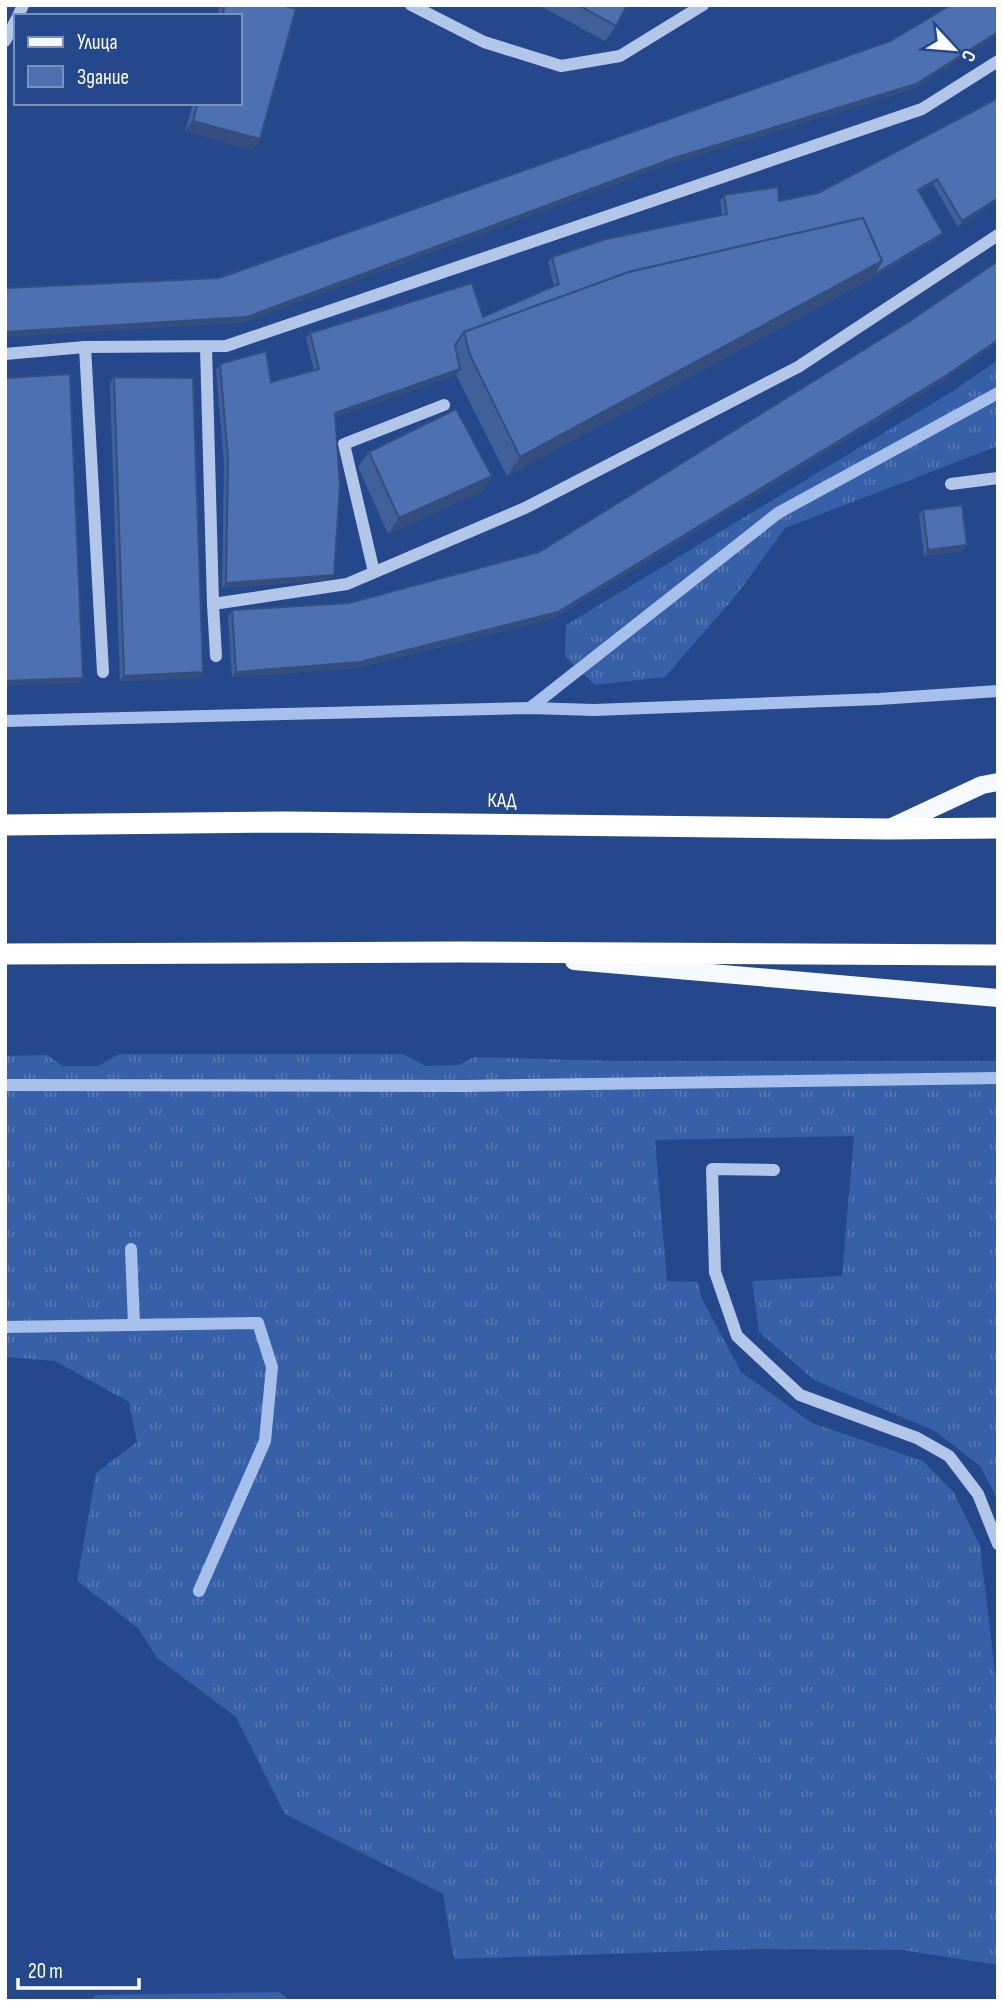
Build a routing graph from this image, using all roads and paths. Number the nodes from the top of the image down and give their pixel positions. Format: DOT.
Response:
graph roads {
  1 [pos="411,5"];
  2 [pos="703,5"];
  3 [pos="14,24"];
  4 [pos="5,41"];
  5 [pos="998,61"];
  6 [pos="998,235"];
  7 [pos="206,347"];
  8 [pos="85,348"];
  9 [pos="5,354"];
  10 [pos="444,405"];
  11 [pos="998,478"];
  12 [pos="951,484"];
  13 [pos="374,572"];
  14 [pos="213,604"];
  15 [pos="216,656"];
  16 [pos="103,672"];
  17 [pos="998,782"];
  18 [pos="5,825"];
  19 [pos="998,828"];
  20 [pos="888,830"];
  21 [pos="459,951"];
  22 [pos="5,954"];
  23 [pos="998,955"];
  24 [pos="998,998"];
  25 [pos="774,1170"];
  26 [pos="998,1544"];
  1 -- 2 [label="lane"];
  3 -- 4 [label="lane"];
  5 -- 7 [label="lane"];
  6 -- 13 [label="lane"];
  7 -- 8 [label="lane"];
  7 -- 14 [label="lane"];
  8 -- 9 [label="lane"];
  8 -- 16 [label="lane"];
  10 -- 13 [label="lane"];
  11 -- 12 [label="lane"];
  13 -- 14 [label="lane"];
  14 -- 15 [label="lane"];
  17 -- 20 [label="main road"];
  18 -- 20 [label="highway, КАД"];
  19 -- 20 [label="highway, КАД"];
  21 -- 22 [label="highway"];
  21 -- 23 [label="highway"];
  21 -- 24 [label="main road"];
  25 -- 26 [label="lane"];
}
